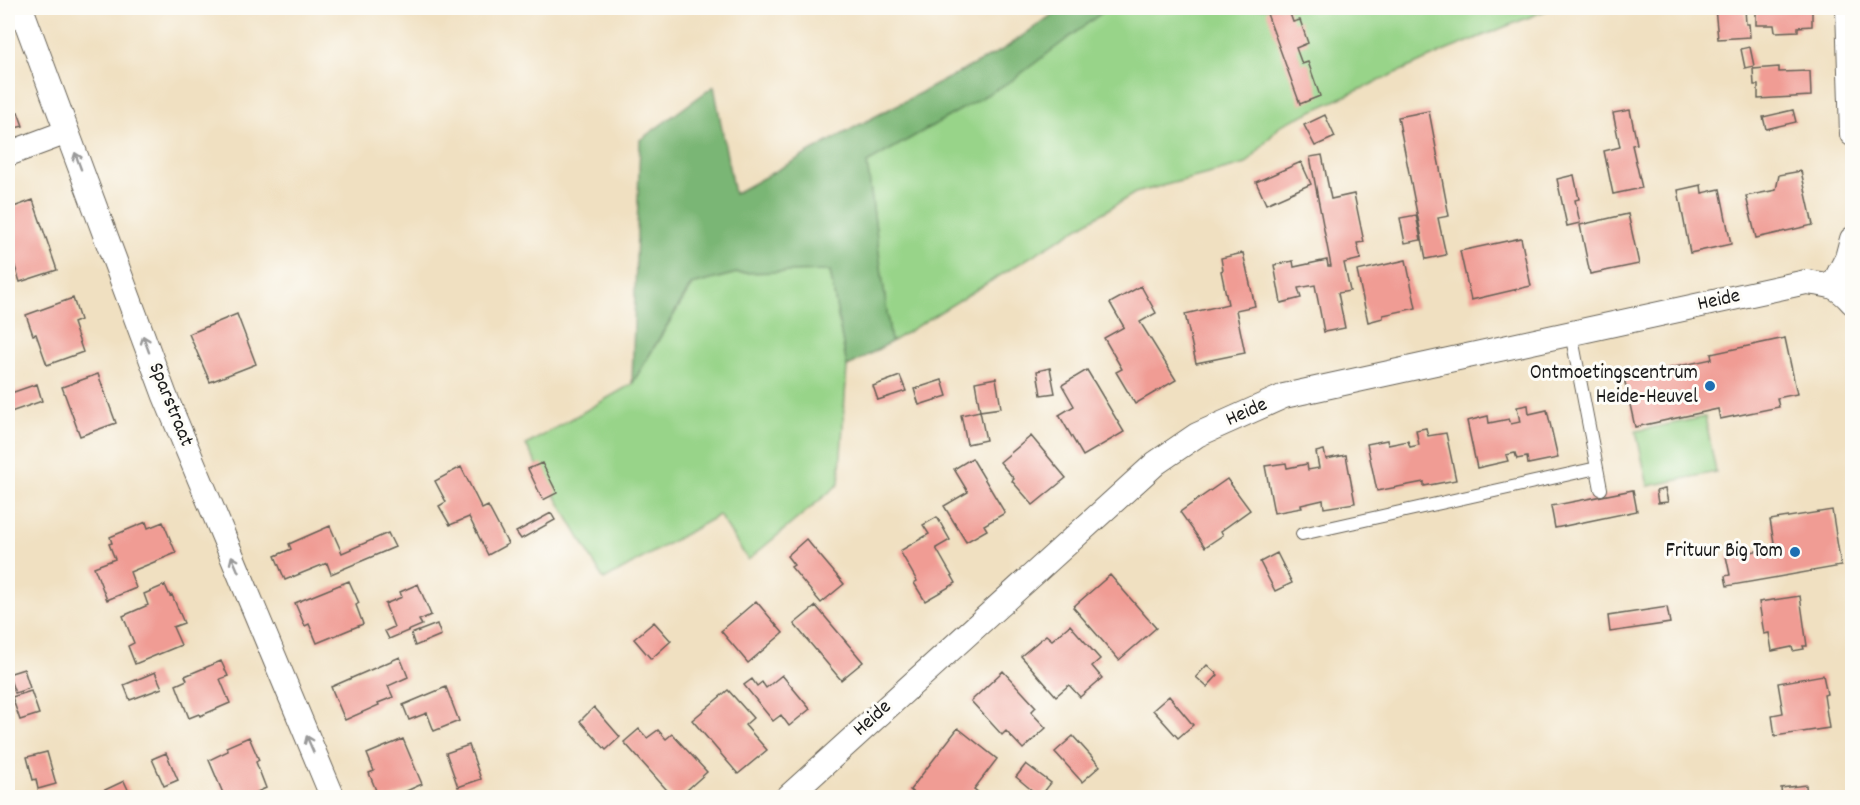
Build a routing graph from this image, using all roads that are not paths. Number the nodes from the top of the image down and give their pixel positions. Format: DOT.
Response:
graph roads {
  1 [pos="21,8"];
  2 [pos="1848,8"];
  3 [pos="67,132"];
  4 [pos="1852,134"];
  5 [pos="8,154"];
  6 [pos="1852,239"];
  7 [pos="1833,285"];
  8 [pos="1852,302"];
  9 [pos="1571,333"];
  10 [pos="1597,468"];
  11 [pos="1601,489"];
  12 [pos="1302,534"];
  13 [pos="333,798"];
  14 [pos="787,798"];
  1 -- 3 [label="street, Sparstraat"];
  2 -- 4 [label="street"];
  3 -- 5 [label="street"];
  13 -- 3 [label="street, Sparstraat, one-way"];
  6 -- 7 [label="street"];
  7 -- 8 [label="street"];
  7 -- 9 [label="street, Heide"];
  9 -- 10 [label="lane"];
  9 -- 14 [label="street, Heide"];
  10 -- 11 [label="lane"];
  10 -- 12 [label="lane"];
}
